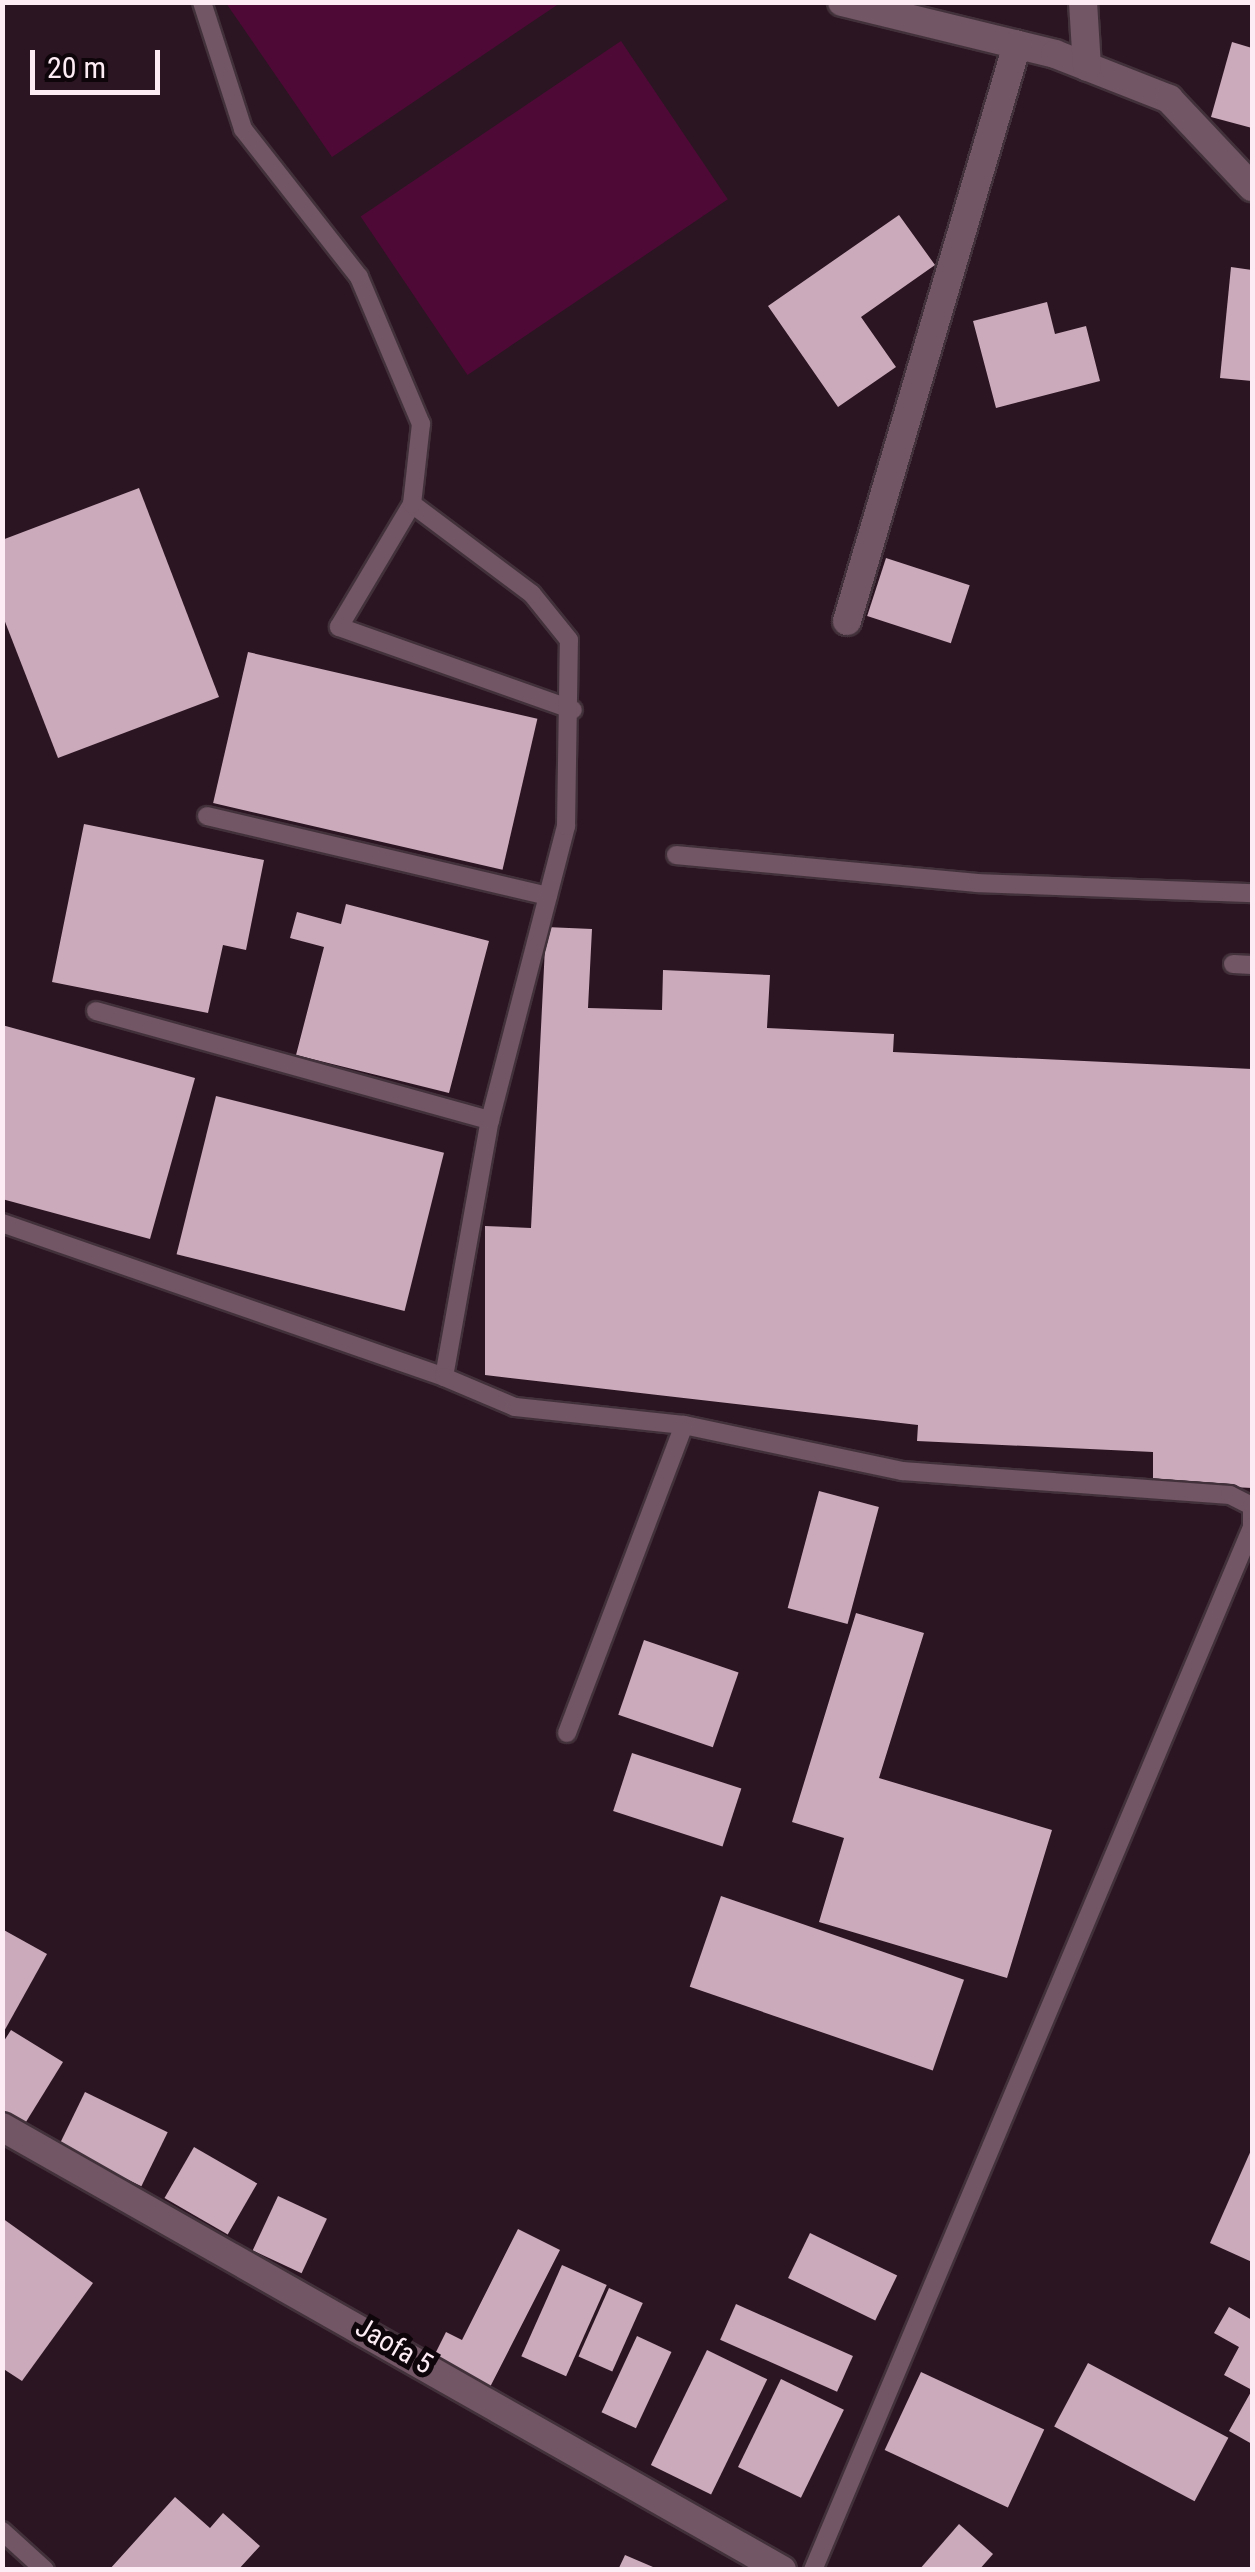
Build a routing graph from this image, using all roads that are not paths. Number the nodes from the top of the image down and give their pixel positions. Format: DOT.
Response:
graph roads {
  1 [pos="202,2"];
  2 [pos="842,2"];
  3 [pos="1083,2"];
  4 [pos="1017,45"];
  5 [pos="1087,67"];
  6 [pos="1252,187"];
  7 [pos="412,504"];
  8 [pos="847,621"];
  9 [pos="572,710"];
  10 [pos="208,816"];
  11 [pos="676,855"];
  12 [pos="1252,893"];
  13 [pos="548,896"];
  14 [pos="1233,964"];
  15 [pos="1252,965"];
  16 [pos="96,1010"];
  17 [pos="490,1120"];
  18 [pos="2,1223"];
  19 [pos="444,1377"];
  20 [pos="684,1426"];
  21 [pos="1252,1526"];
  22 [pos="567,1733"];
  23 [pos="2,2127"];
  24 [pos="2,2531"];
  25 [pos="45,2570"];
  26 [pos="782,2570"];
  27 [pos="813,2570"];
  1 -- 7 [label="lane"];
  2 -- 4 [label="street"];
  3 -- 5 [label="street"];
  4 -- 5 [label="street"];
  4 -- 8 [label="street"];
  5 -- 6 [label="street"];
  7 -- 9 [label="lane"];
  7 -- 9 [label="lane"];
  9 -- 13 [label="lane"];
  10 -- 13 [label="lane"];
  11 -- 12 [label="lane"];
  13 -- 17 [label="lane"];
  14 -- 15 [label="lane"];
  16 -- 17 [label="lane"];
  17 -- 19 [label="lane"];
  18 -- 19 [label="lane"];
  19 -- 20 [label="lane"];
  20 -- 21 [label="lane"];
  20 -- 22 [label="lane"];
  21 -- 27 [label="lane"];
  23 -- 26 [label="street, Jaofa 5"];
  24 -- 25 [label="lane"];
}
